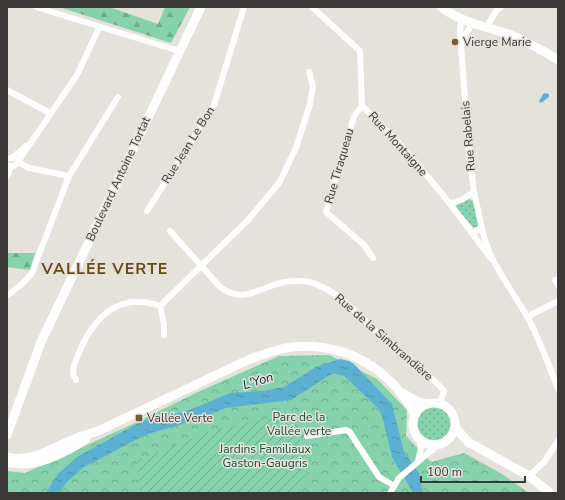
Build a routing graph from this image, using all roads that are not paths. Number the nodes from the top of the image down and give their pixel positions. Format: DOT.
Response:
graph roads {
  1 [pos="36,7"];
  2 [pos="201,7"];
  3 [pos="244,7"];
  4 [pos="312,7"];
  5 [pos="441,7"];
  6 [pos="501,7"];
  7 [pos="461,19"];
  8 [pos="472,24"];
  9 [pos="99,28"];
  10 [pos="486,28"];
  11 [pos="461,42"];
  12 [pos="179,51"];
  13 [pos="558,60"];
  14 [pos="309,72"];
  15 [pos="7,90"];
  16 [pos="118,97"];
  17 [pos="362,106"];
  18 [pos="50,113"];
  19 [pos="34,137"];
  20 [pos="9,159"];
  21 [pos="12,165"];
  22 [pos="69,176"];
  23 [pos="7,177"];
  24 [pos="474,192"];
  25 [pos="450,204"];
  26 [pos="147,211"];
  27 [pos="482,228"];
  28 [pos="170,232"];
  29 [pos="472,233"];
  30 [pos="373,258"];
  31 [pos="491,259"];
  32 [pos="201,266"];
  33 [pos="7,296"];
  34 [pos="558,301"];
  35 [pos="160,306"];
  36 [pos="527,317"];
  37 [pos="164,335"];
  38 [pos="76,380"];
  39 [pos="558,389"];
  40 [pos="402,392"];
  41 [pos="440,403"];
  42 [pos="427,404"];
  43 [pos="415,414"];
  44 [pos="9,420"];
  45 [pos="455,426"];
  46 [pos="98,431"];
  47 [pos="7,435"];
  48 [pos="307,436"];
  49 [pos="419,438"];
  50 [pos="558,441"];
  51 [pos="443,442"];
  52 [pos="468,442"];
  53 [pos="7,456"];
  54 [pos="418,461"];
  55 [pos="7,463"];
  56 [pos="529,476"];
  57 [pos="393,486"];
  58 [pos="390,493"];
  59 [pos="550,493"];
  1 -- 9 [label="street"];
  2 -- 12 [label="street, Boulevard Antoine Tortat"];
  3 -- 26 [label="street, Rue Jean Le Bon"];
  4 -- 17 [label="street, Rue Montaigne"];
  5 -- 7 [label="street"];
  6 -- 10 [label="street"];
  7 -- 8 [label="street"];
  7 -- 11 [label="street, Rue Rabelais"];
  8 -- 10 [label="street"];
  8 -- 11 [label="street"];
  9 -- 12 [label="street"];
  9 -- 18 [label="street"];
  10 -- 13 [label="street"];
  11 -- 24 [label="street, Rue Rabelais"];
  12 -- 44 [label="street, Boulevard Antoine Tortat"];
  14 -- 32 [label="street"];
  15 -- 18 [label="street"];
  16 -- 22 [label="street"];
  17 -- 25 [label="street, Rue Montaigne"];
  17 -- 30 [label="street, Rue Tiraqueau"];
  18 -- 19 [label="street"];
  19 -- 20 [label="street"];
  19 -- 21 [label="street"];
  21 -- 22 [label="street"];
  21 -- 23 [label="street"];
  22 -- 33 [label="street"];
  24 -- 25 [label="street"];
  24 -- 27 [label="street, Rue Rabelais"];
  25 -- 29 [label="street, Rue Montaigne"];
  27 -- 29 [label="street"];
  27 -- 31 [label="street, Rue Rabelais"];
  28 -- 32 [label="street, Rue de la Simbrandière"];
  29 -- 31 [label="street, Rue Montaigne"];
  31 -- 36 [label="street, Rue Rabelais"];
  32 -- 35 [label="street"];
  32 -- 41 [label="street, Rue de la Simbrandière"];
  34 -- 36 [label="street"];
  35 -- 37 [label="street"];
  35 -- 38 [label="street"];
  36 -- 39 [label="street, Rue Rabelais"];
  40 -- 42 [label="street"];
  40 -- 43 [label="street"];
  40 -- 46 [label="street"];
  41 -- 42 [label="street"];
  41 -- 45 [label="street"];
  42 -- 43 [label="street"];
  43 -- 49 [label="street"];
  44 -- 47 [label="street, Boulevard Antoine Tortat"];
  45 -- 51 [label="street"];
  45 -- 52 [label="street"];
  46 -- 53 [label="street"];
  46 -- 55 [label="street"];
  48 -- 57 [label="street"];
  49 -- 51 [label="street"];
  49 -- 54 [label="street"];
  50 -- 56 [label="street"];
  51 -- 52 [label="street"];
  51 -- 54 [label="street"];
  52 -- 56 [label="street"];
  54 -- 57 [label="street"];
  56 -- 59 [label="street"];
  57 -- 58 [label="street"];
}
